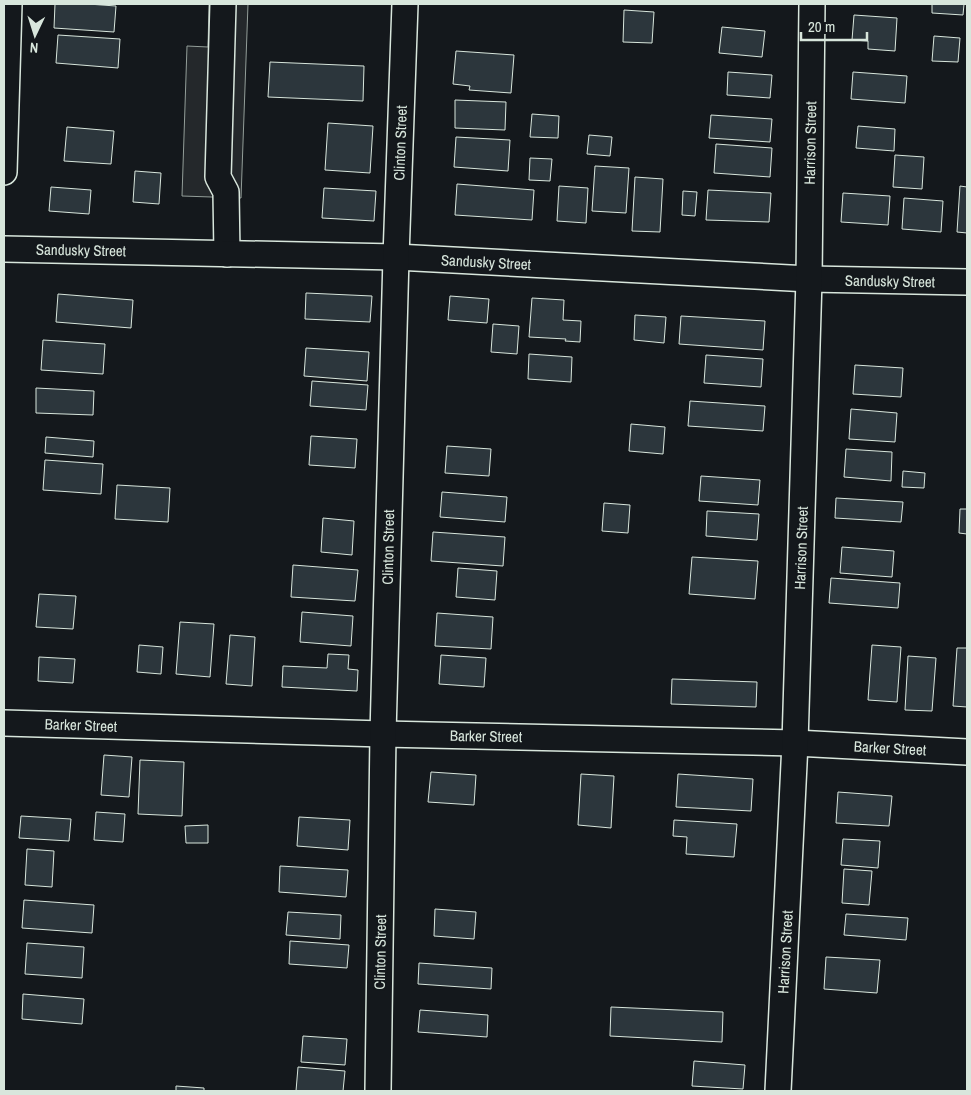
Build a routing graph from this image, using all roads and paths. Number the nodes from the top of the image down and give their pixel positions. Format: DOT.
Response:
graph roads {
  1 [pos="9,4"];
  2 [pos="223,4"];
  3 [pos="405,4"];
  4 [pos="812,4"];
  5 [pos="4,172"];
  6 [pos="4,248"];
  7 [pos="227,254"];
  8 [pos="396,257"];
  9 [pos="809,279"];
  10 [pos="967,282"];
  11 [pos="4,723"];
  12 [pos="383,734"];
  13 [pos="795,743"];
  14 [pos="967,752"];
  15 [pos="378,1091"];
  16 [pos="778,1091"];
  1 -- 5 [label="street"];
  2 -- 7 [label="street"];
  3 -- 8 [label="street, Clinton Street"];
  4 -- 9 [label="street, Harrison Street"];
  6 -- 7 [label="street, Sandusky Street"];
  7 -- 8 [label="street, Sandusky Street"];
  8 -- 9 [label="street, Sandusky Street"];
  8 -- 12 [label="street, Clinton Street"];
  9 -- 10 [label="street, Sandusky Street"];
  9 -- 13 [label="street, Harrison Street"];
  11 -- 12 [label="street, Barker Street"];
  12 -- 13 [label="street, Barker Street"];
  12 -- 15 [label="street, Clinton Street"];
  13 -- 14 [label="street, Barker Street"];
  13 -- 16 [label="street, Harrison Street"];
}
